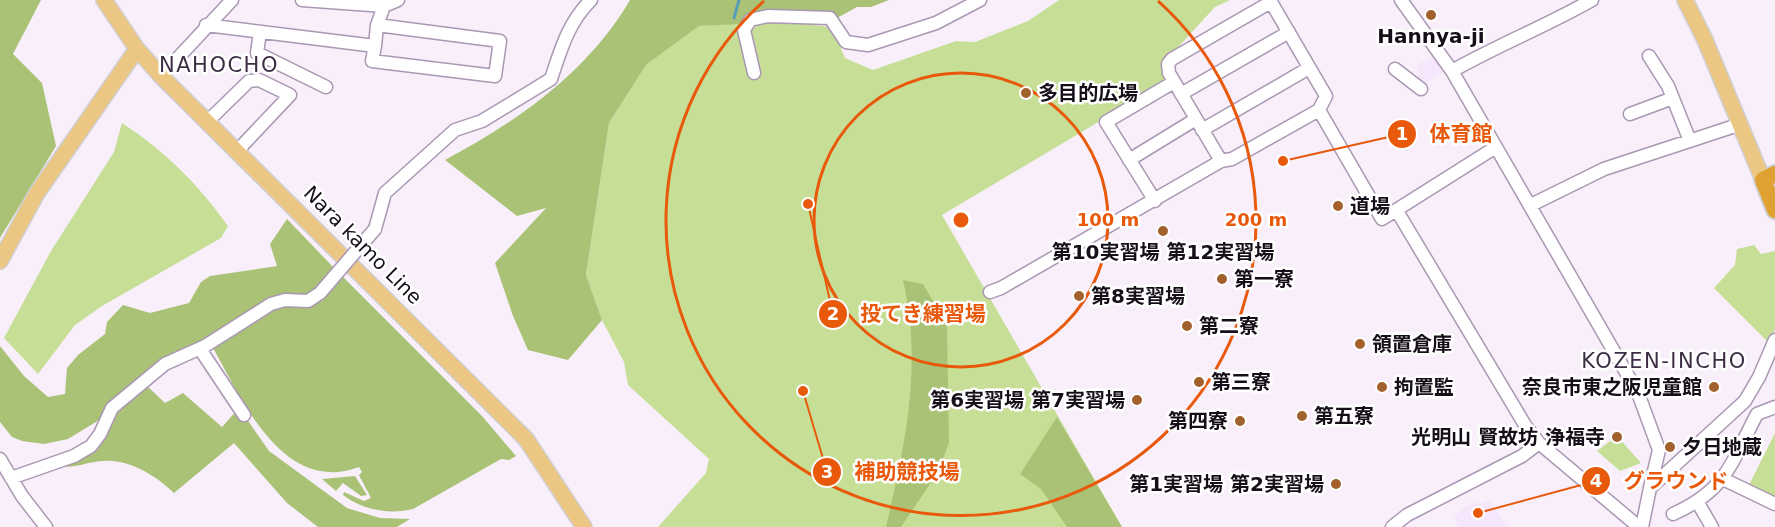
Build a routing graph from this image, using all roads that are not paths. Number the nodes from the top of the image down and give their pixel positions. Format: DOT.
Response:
graph roads {
  1 [pos="104,0"];
  2 [pos="232,0"];
  3 [pos="302,0"];
  4 [pos="398,0"];
  5 [pos="591,0"];
  6 [pos="980,0"];
  7 [pos="1401,0"];
  8 [pos="1592,0"];
  9 [pos="1685,0"];
  10 [pos="384,6"];
  11 [pos="206,25"];
  12 [pos="377,25"];
  13 [pos="260,32"];
  14 [pos="1289,32"];
  15 [pos="375,46"];
  16 [pos="137,49"];
  17 [pos="1649,56"];
  18 [pos="1309,68"];
  19 [pos="1395,69"];
  20 [pos="1452,71"];
  21 [pos="754,73"];
  22 [pos="161,76"];
  23 [pos="1174,82"];
  24 [pos="326,87"];
  25 [pos="1421,89"];
  26 [pos="1181,94"];
  27 [pos="1673,98"];
  28 [pos="1319,110"];
  29 [pos="1630,114"];
  30 [pos="207,122"];
  31 [pos="1741,124"];
  32 [pos="1199,125"];
  33 [pos="1690,141"];
  34 [pos="1496,147"];
  35 [pos="237,150"];
  36 [pos="1129,160"];
  37 [pos="1221,161"];
  38 [pos="1769,177"];
  39 [pos="1155,201"];
  40 [pos="1531,205"];
  41 [pos="1775,210"];
  42 [pos="1396,211"];
  43 [pos="0,261"];
  44 [pos="990,292"];
  45 [pos="1775,340"];
  46 [pos="200,349"];
  47 [pos="1775,407"];
  48 [pos="244,415"];
  49 [pos="1539,442"];
  50 [pos="0,459"];
  51 [pos="11,478"];
  52 [pos="1723,479"];
  53 [pos="1650,488"];
  54 [pos="1698,503"];
  55 [pos="1775,504"];
  56 [pos="1673,514"];
  57 [pos="46,527"];
  58 [pos="584,527"];
  59 [pos="1391,527"];
  60 [pos="1641,527"];
  61 [pos="1712,527"];
  1 -- 16 [label="main road, Nara kamo Line"];
  2 -- 11 [label="street"];
  3 -- 10 [label="street"];
  4 -- 10 [label="street"];
  5 -- 46 [label="street, bridge"];
  6 -- 21 [label="street"];
  7 -- 20 [label="street"];
  8 -- 20 [label="street"];
  9 -- 31 [label="main road"];
  10 -- 12 [label="street"];
  11 -- 13 [label="street"];
  11 -- 22 [label="street"];
  12 -- 15 [label="street"];
  12 -- 15 [label="street"];
  13 -- 15 [label="street"];
  13 -- 24 [label="street"];
  14 -- 18 [label="street"];
  14 -- 23 [label="street"];
  14 -- 26 [label="street"];
  16 -- 22 [label="main road, Nara kamo Line"];
  16 -- 43 [label="main road"];
  17 -- 27 [label="street"];
  18 -- 28 [label="street"];
  18 -- 32 [label="street"];
  19 -- 25 [label="street"];
  20 -- 34 [label="street"];
  22 -- 30 [label="main road, Nara kamo Line"];
  23 -- 26 [label="street"];
  23 -- 36 [label="street"];
  26 -- 32 [label="street"];
  27 -- 29 [label="street"];
  27 -- 33 [label="street"];
  28 -- 37 [label="street"];
  28 -- 42 [label="street"];
  30 -- 35 [label="main road, Nara kamo Line"];
  30 -- 35 [label="street"];
  31 -- 33 [label="street"];
  31 -- 38 [label="main road"];
  32 -- 36 [label="street"];
  32 -- 37 [label="street"];
  33 -- 40 [label="street"];
  34 -- 40 [label="street"];
  34 -- 42 [label="street"];
  35 -- 58 [label="main road, Nara kamo Line"];
  36 -- 39 [label="street"];
  37 -- 39 [label="street"];
  38 -- 41 [label="highway"];
  39 -- 44 [label="street"];
  40 -- 53 [label="street"];
  42 -- 49 [label="street"];
  45 -- 53 [label="street"];
  46 -- 48 [label="street"];
  46 -- 51 [label="street"];
  47 -- 52 [label="street"];
  49 -- 59 [label="street"];
  49 -- 60 [label="street"];
  50 -- 51 [label="street"];
  51 -- 57 [label="street"];
  52 -- 54 [label="street"];
  52 -- 55 [label="street"];
  53 -- 60 [label="street"];
  54 -- 56 [label="street"];
  54 -- 61 [label="street"];
}
